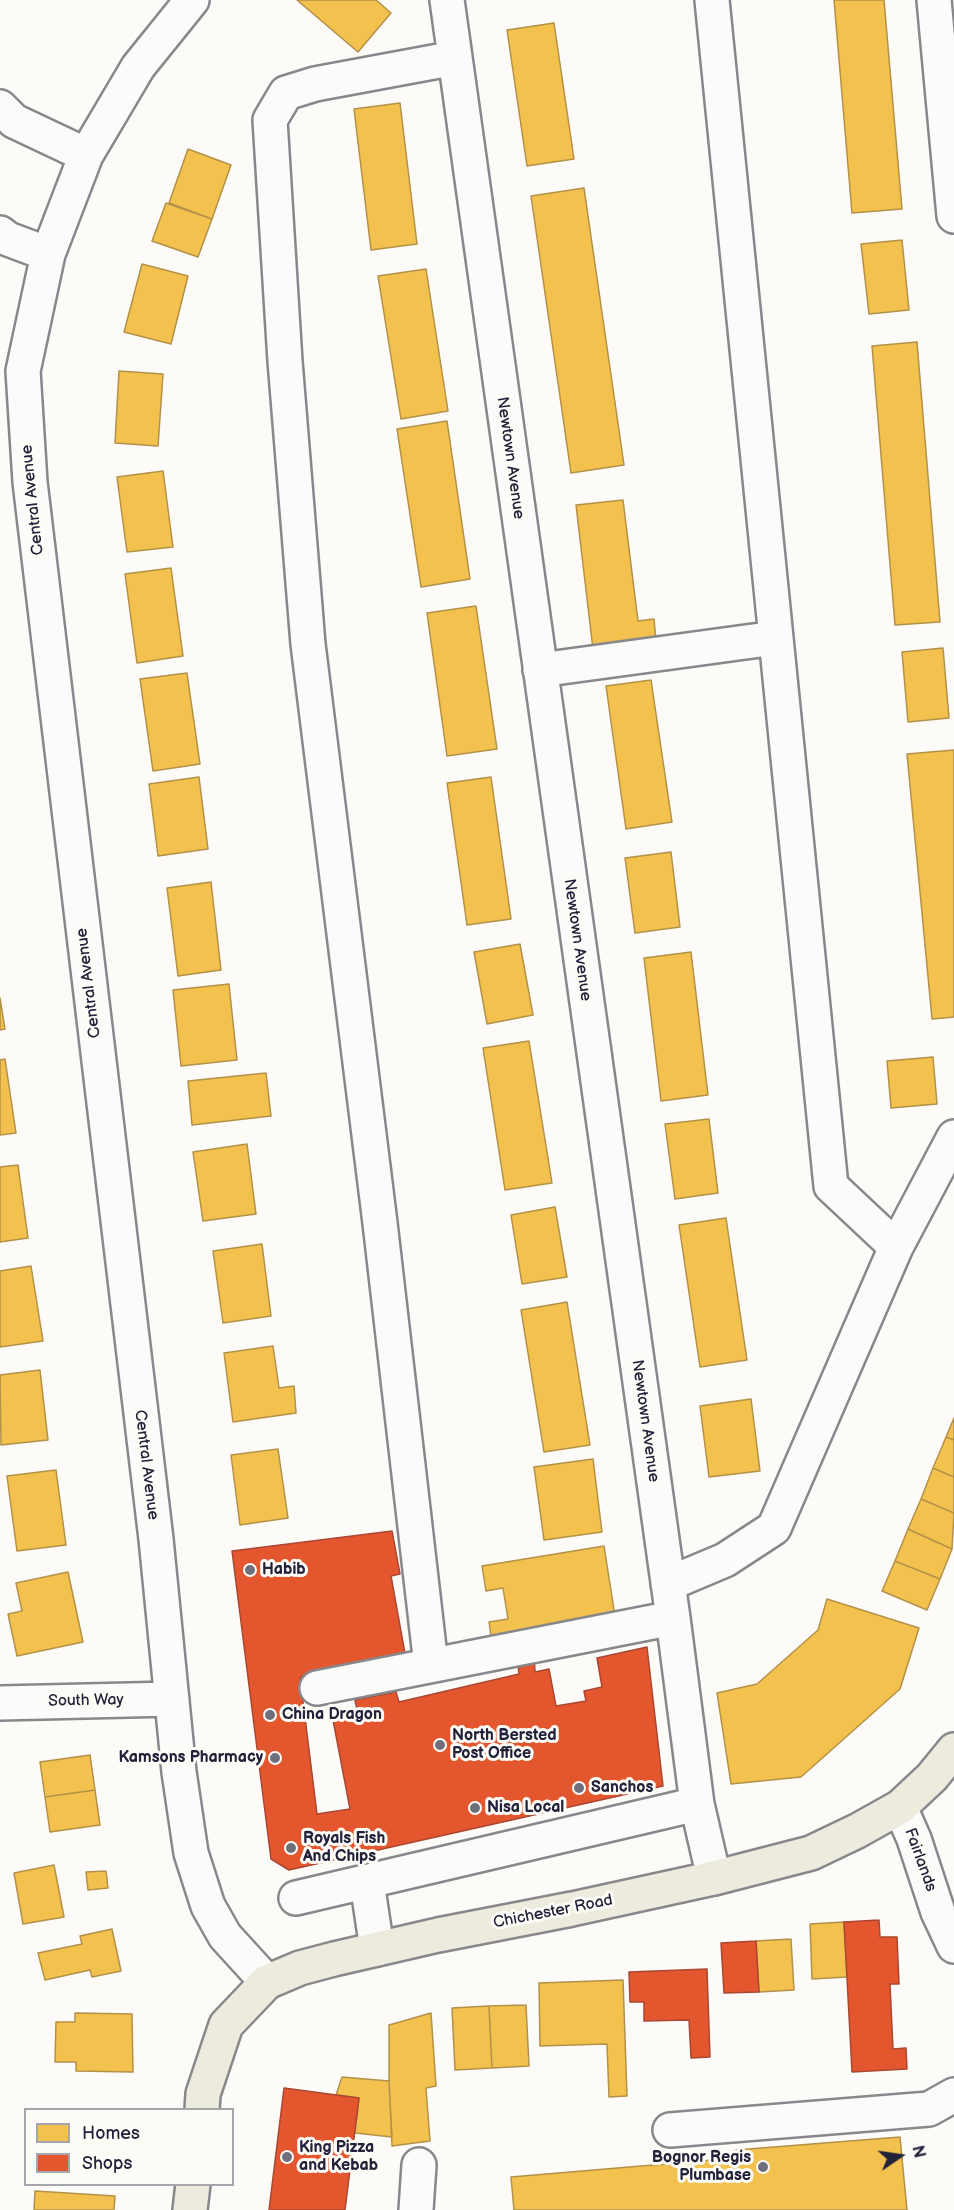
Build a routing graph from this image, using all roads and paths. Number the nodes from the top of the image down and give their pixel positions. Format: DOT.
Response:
graph roads {
  1 [pos="192,0"];
  2 [pos="447,0"];
  3 [pos="712,0"];
  4 [pos="933,0"];
  5 [pos="455,58"];
  6 [pos="0,107"];
  7 [pos="14,133"];
  8 [pos="86,155"];
  9 [pos="954,216"];
  10 [pos="0,233"];
  11 [pos="48,254"];
  12 [pos="775,638"];
  13 [pos="540,670"];
  14 [pos="954,1137"];
  15 [pos="896,1247"];
  16 [pos="668,1584"];
  17 [pos="673,1618"];
  18 [pos="431,1665"];
  19 [pos="317,1688"];
  20 [pos="172,1699"];
  21 [pos="0,1703"];
  22 [pos="954,1750"];
  23 [pos="697,1804"];
  24 [pos="900,1807"];
  25 [pos="714,1878"];
  26 [pos="367,1882"];
  27 [pos="296,1898"];
  28 [pos="954,1947"];
  29 [pos="377,1949"];
  30 [pos="267,1982"];
  31 [pos="954,2096"];
  32 [pos="202,2108"];
  33 [pos="670,2130"];
  34 [pos="419,2165"];
  35 [pos="193,2186"];
  36 [pos="190,2210"];
  37 [pos="416,2210"];
  1 -- 8 [label="street, Central Avenue"];
  2 -- 5 [label="street, Newtown Avenue"];
  3 -- 12 [label="street"];
  4 -- 9 [label="street"];
  5 -- 13 [label="street, Newtown Avenue"];
  5 -- 18 [label="street"];
  6 -- 7 [label="street"];
  7 -- 8 [label="street"];
  8 -- 11 [label="street, Central Avenue"];
  10 -- 11 [label="street"];
  11 -- 20 [label="street, Central Avenue"];
  12 -- 13 [label="street"];
  12 -- 15 [label="street"];
  13 -- 16 [label="street, Newtown Avenue"];
  14 -- 15 [label="street"];
  15 -- 16 [label="street"];
  16 -- 17 [label="street, Newtown Avenue"];
  17 -- 18 [label="street"];
  17 -- 23 [label="street, Newtown Avenue"];
  18 -- 19 [label="street"];
  20 -- 21 [label="street, South Way"];
  20 -- 30 [label="street, Central Avenue"];
  22 -- 24 [label="main road, Chichester Road"];
  23 -- 25 [label="street, Newtown Avenue"];
  23 -- 26 [label="street"];
  24 -- 25 [label="main road, Chichester Road"];
  24 -- 28 [label="street, Fairlands"];
  25 -- 29 [label="main road, Chichester Road"];
  26 -- 27 [label="street"];
  26 -- 29 [label="street"];
  29 -- 30 [label="main road, Chichester Road"];
  30 -- 32 [label="main road, Chichester Road"];
  31 -- 33 [label="street"];
  34 -- 37 [label="street"];
  35 -- 36 [label="main road"];
}
